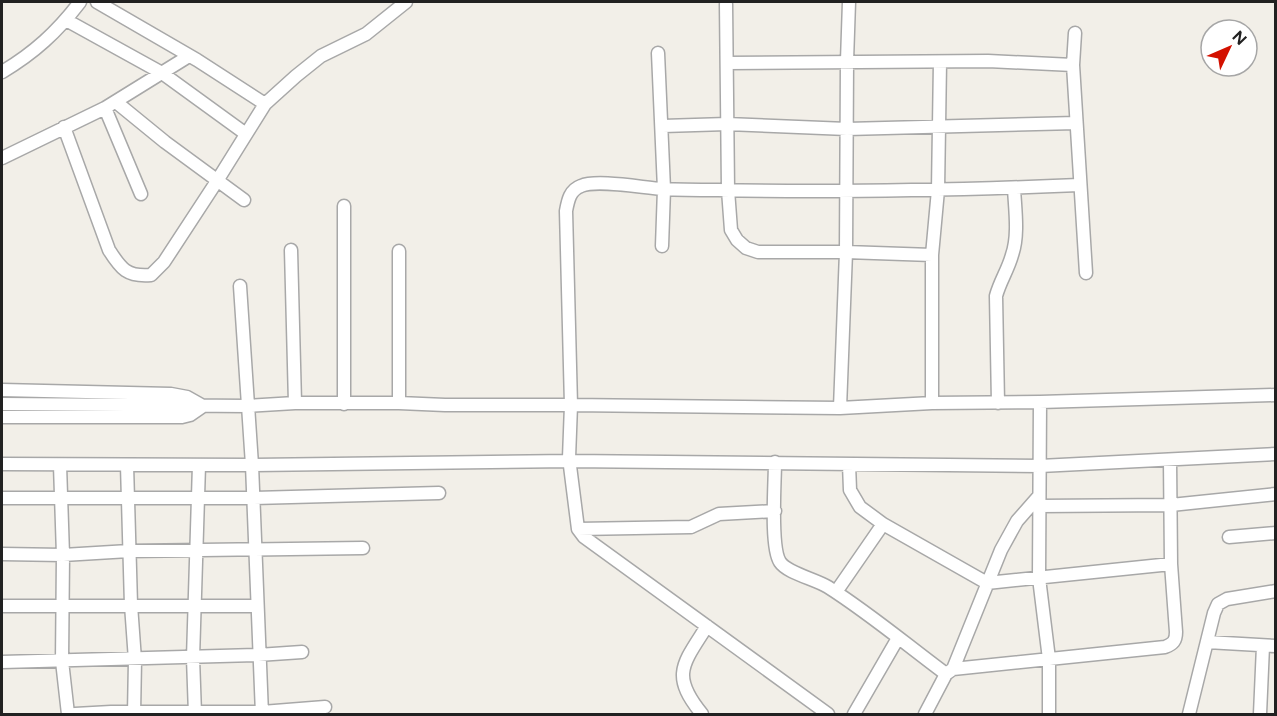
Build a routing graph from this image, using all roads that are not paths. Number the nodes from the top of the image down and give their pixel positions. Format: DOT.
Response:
graph roads {
  1 [pos="80,2"];
  2 [pos="97,2"];
  3 [pos="406,2"];
  4 [pos="849,2"];
  5 [pos="726,4"];
  6 [pos="66,20"];
  7 [pos="1075,33"];
  8 [pos="658,53"];
  9 [pos="189,56"];
  10 [pos="847,61"];
  11 [pos="940,62"];
  12 [pos="727,63"];
  13 [pos="1073,65"];
  14 [pos="2,72"];
  15 [pos="162,73"];
  16 [pos="265,104"];
  17 [pos="111,105"];
  18 [pos="1076,123"];
  19 [pos="727,124"];
  20 [pos="663,126"];
  21 [pos="938,126"];
  22 [pos="64,128"];
  23 [pos="847,129"];
  24 [pos="246,134"];
  25 [pos="2,158"];
  26 [pos="217,181"];
  27 [pos="1079,185"];
  28 [pos="1014,188"];
  29 [pos="664,189"];
  30 [pos="728,190"];
  31 [pos="847,190"];
  32 [pos="938,190"];
  33 [pos="141,194"];
  34 [pos="244,200"];
  35 [pos="344,206"];
  36 [pos="662,246"];
  37 [pos="291,250"];
  38 [pos="399,251"];
  39 [pos="846,252"];
  40 [pos="932,255"];
  41 [pos="1086,273"];
  42 [pos="240,286"];
  43 [pos="2,390"];
  44 [pos="1275,395"];
  45 [pos="1040,402"];
  46 [pos="295,403"];
  47 [pos="399,403"];
  48 [pos="932,403"];
  49 [pos="998,403"];
  50 [pos="2,404"];
  51 [pos="344,404"];
  52 [pos="571,405"];
  53 [pos="203,406"];
  54 [pos="247,406"];
  55 [pos="840,408"];
  56 [pos="2,417"];
  57 [pos="1275,454"];
  58 [pos="569,460"];
  59 [pos="1040,460"];
  60 [pos="1170,460"];
  61 [pos="252,462"];
  62 [pos="775,462"];
  63 [pos="2,464"];
  64 [pos="849,464"];
  65 [pos="60,465"];
  66 [pos="127,465"];
  67 [pos="199,465"];
  68 [pos="439,493"];
  69 [pos="1275,494"];
  70 [pos="2,498"];
  71 [pos="61,498"];
  72 [pos="127,498"];
  73 [pos="198,498"];
  74 [pos="252,498"];
  75 [pos="1039,501"];
  76 [pos="1171,505"];
  77 [pos="775,511"];
  78 [pos="883,524"];
  79 [pos="578,529"];
  80 [pos="1275,533"];
  81 [pos="1229,537"];
  82 [pos="363,548"];
  83 [pos="255,549"];
  84 [pos="197,550"];
  85 [pos="129,551"];
  86 [pos="2,554"];
  87 [pos="63,555"];
  88 [pos="1171,564"];
  89 [pos="1039,578"];
  90 [pos="987,582"];
  91 [pos="1275,591"];
  92 [pos="836,592"];
  93 [pos="64,605"];
  94 [pos="130,605"];
  95 [pos="196,605"];
  96 [pos="2,606"];
  97 [pos="257,606"];
  98 [pos="707,626"];
  99 [pos="898,638"];
  100 [pos="1207,642"];
  101 [pos="1269,646"];
  102 [pos="302,652"];
  103 [pos="258,655"];
  104 [pos="194,658"];
  105 [pos="1049,659"];
  106 [pos="135,660"];
  107 [pos="62,661"];
  108 [pos="2,662"];
  109 [pos="949,671"];
  110 [pos="325,707"];
  111 [pos="134,713"];
  112 [pos="195,713"];
  113 [pos="262,713"];
  114 [pos="68,714"];
  115 [pos="75,714"];
  116 [pos="702,714"];
  117 [pos="828,714"];
  118 [pos="854,714"];
  119 [pos="925,714"];
  120 [pos="1049,714"];
  121 [pos="1189,714"];
  122 [pos="1260,714"];
  1 -- 6 [label="street"];
  2 -- 9 [label="street"];
  3 -- 16 [label="street"];
  4 -- 10 [label="street"];
  5 -- 12 [label="street"];
  6 -- 14 [label="street"];
  6 -- 15 [label="street"];
  7 -- 13 [label="street"];
  8 -- 20 [label="street"];
  9 -- 15 [label="street"];
  9 -- 16 [label="street"];
  10 -- 11 [label="street"];
  10 -- 12 [label="street"];
  10 -- 23 [label="street"];
  11 -- 13 [label="street"];
  11 -- 21 [label="street"];
  12 -- 19 [label="street"];
  13 -- 18 [label="street"];
  15 -- 17 [label="street"];
  15 -- 24 [label="street"];
  16 -- 24 [label="street"];
  17 -- 22 [label="street"];
  17 -- 26 [label="street"];
  17 -- 33 [label="street"];
  18 -- 21 [label="street"];
  18 -- 27 [label="street"];
  19 -- 20 [label="street"];
  19 -- 23 [label="street"];
  19 -- 30 [label="street"];
  20 -- 29 [label="street"];
  21 -- 23 [label="street"];
  21 -- 32 [label="street"];
  22 -- 25 [label="street"];
  22 -- 26 [label="street"];
  23 -- 31 [label="street"];
  24 -- 26 [label="street"];
  26 -- 34 [label="street"];
  27 -- 28 [label="street"];
  27 -- 41 [label="street"];
  28 -- 32 [label="street"];
  28 -- 49 [label="street"];
  29 -- 30 [label="street"];
  29 -- 36 [label="street"];
  29 -- 52 [label="street"];
  30 -- 31 [label="street"];
  30 -- 39 [label="street"];
  31 -- 32 [label="street"];
  31 -- 39 [label="street"];
  32 -- 40 [label="street"];
  35 -- 51 [label="street"];
  37 -- 46 [label="street"];
  38 -- 47 [label="street"];
  39 -- 40 [label="street"];
  39 -- 55 [label="street"];
  40 -- 48 [label="street"];
  42 -- 54 [label="street"];
  43 -- 53 [label="street"];
  44 -- 45 [label="street"];
  45 -- 49 [label="street"];
  45 -- 59 [label="street"];
  46 -- 51 [label="street"];
  46 -- 54 [label="street"];
  47 -- 51 [label="street"];
  47 -- 52 [label="street"];
  48 -- 49 [label="street"];
  48 -- 55 [label="street"];
  50 -- 53 [label="street"];
  52 -- 55 [label="street"];
  52 -- 58 [label="street"];
  53 -- 54 [label="street"];
  53 -- 56 [label="street"];
  54 -- 61 [label="street"];
  57 -- 60 [label="street"];
  58 -- 61 [label="street"];
  58 -- 62 [label="street"];
  58 -- 79 [label="street"];
  59 -- 60 [label="street"];
  59 -- 64 [label="street"];
  59 -- 75 [label="street"];
  60 -- 76 [label="street"];
  61 -- 67 [label="street"];
  61 -- 74 [label="street"];
  62 -- 64 [label="street"];
  62 -- 77 [label="street"];
  63 -- 65 [label="street"];
  64 -- 78 [label="street"];
  65 -- 66 [label="street"];
  65 -- 71 [label="street"];
  66 -- 67 [label="street"];
  66 -- 72 [label="street"];
  67 -- 73 [label="street"];
  68 -- 74 [label="street"];
  69 -- 76 [label="street"];
  70 -- 71 [label="street"];
  71 -- 72 [label="street"];
  71 -- 87 [label="street"];
  72 -- 73 [label="street"];
  72 -- 85 [label="street"];
  73 -- 74 [label="street"];
  73 -- 84 [label="street"];
  74 -- 83 [label="street"];
  75 -- 76 [label="street"];
  75 -- 89 [label="street"];
  75 -- 90 [label="street"];
  76 -- 88 [label="street"];
  77 -- 79 [label="street"];
  77 -- 92 [label="street"];
  78 -- 90 [label="street"];
  78 -- 92 [label="street"];
  79 -- 98 [label="street"];
  80 -- 81 [label="street"];
  82 -- 83 [label="street"];
  83 -- 84 [label="street"];
  83 -- 97 [label="street"];
  84 -- 85 [label="street"];
  84 -- 95 [label="street"];
  85 -- 87 [label="street"];
  85 -- 94 [label="street"];
  86 -- 87 [label="street"];
  87 -- 93 [label="street"];
  88 -- 89 [label="street"];
  88 -- 105 [label="street"];
  89 -- 90 [label="street"];
  89 -- 105 [label="street"];
  90 -- 109 [label="street"];
  91 -- 100 [label="street"];
  92 -- 99 [label="street"];
  93 -- 94 [label="street"];
  93 -- 96 [label="street"];
  93 -- 107 [label="street"];
  94 -- 95 [label="street"];
  94 -- 106 [label="street"];
  95 -- 97 [label="street"];
  95 -- 104 [label="street"];
  97 -- 103 [label="street"];
  98 -- 116 [label="street"];
  98 -- 117 [label="street"];
  99 -- 109 [label="street"];
  99 -- 118 [label="street"];
  100 -- 101 [label="street"];
  100 -- 121 [label="street"];
  101 -- 122 [label="street"];
  102 -- 103 [label="street"];
  103 -- 104 [label="street"];
  103 -- 113 [label="street"];
  104 -- 106 [label="street"];
  104 -- 112 [label="street"];
  105 -- 109 [label="street"];
  105 -- 120 [label="street"];
  106 -- 107 [label="street"];
  106 -- 111 [label="street"];
  107 -- 108 [label="street"];
  107 -- 114 [label="street"];
  109 -- 119 [label="street"];
  110 -- 113 [label="street"];
  111 -- 112 [label="street"];
  111 -- 115 [label="street"];
  112 -- 113 [label="street"];
}
